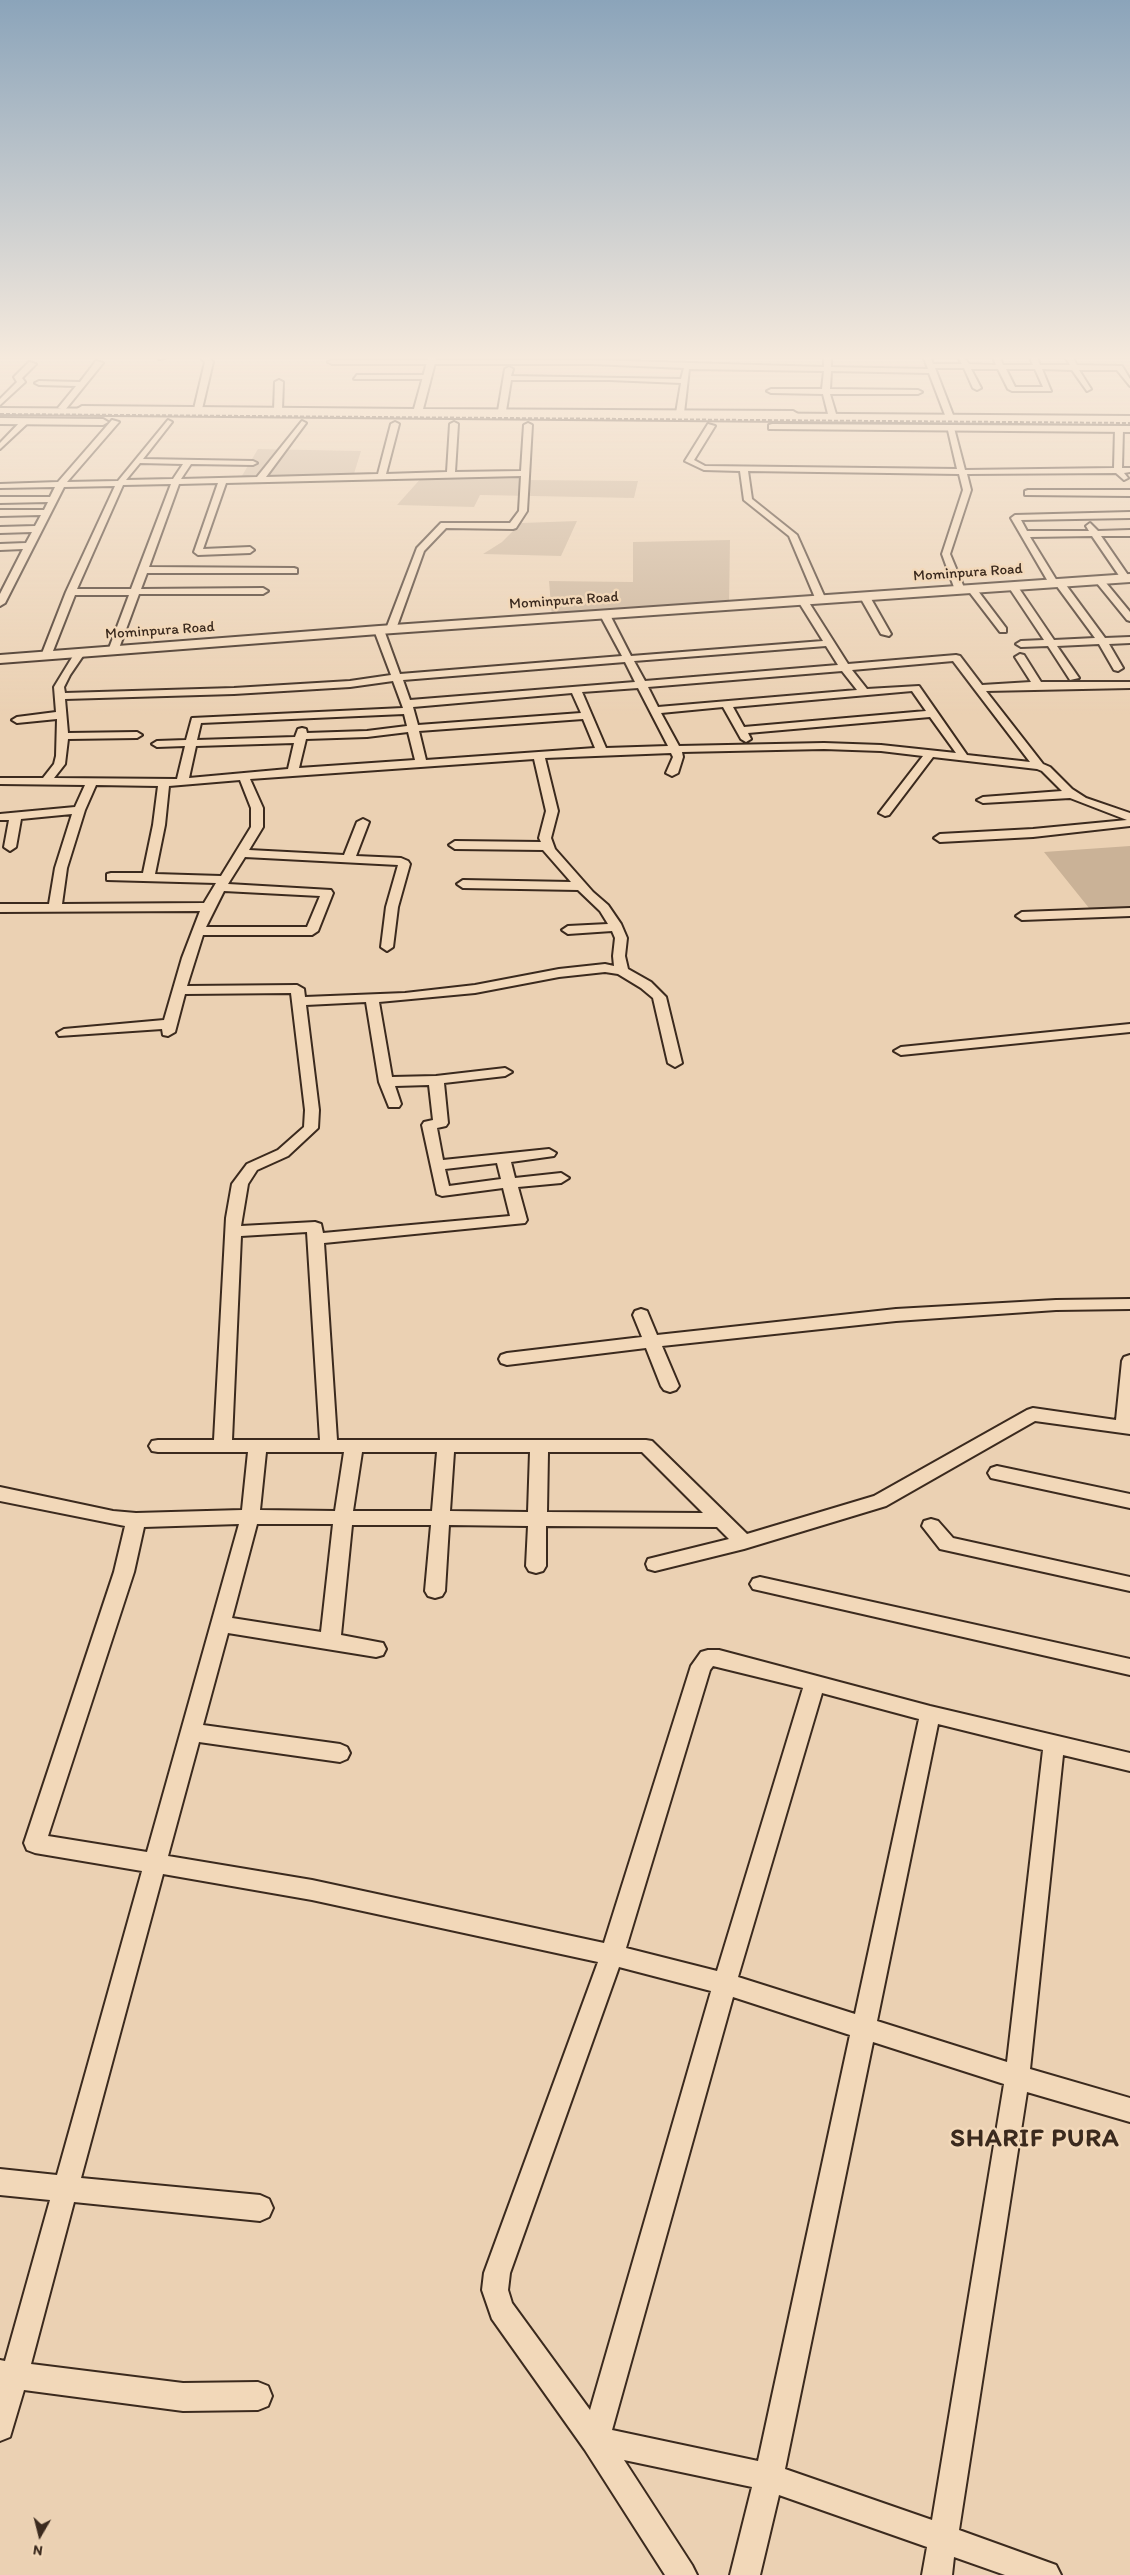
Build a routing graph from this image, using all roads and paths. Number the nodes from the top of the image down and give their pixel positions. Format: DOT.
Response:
graph roads {
  1 [pos="69,475"];
  2 [pos="126,475"];
  3 [pos="180,475"];
  4 [pos="262,475"];
  5 [pos="445,475"];
  6 [pos="526,475"];
  7 [pos="745,475"];
  8 [pos="963,475"];
  9 [pos="991,475"];
  10 [pos="1090,475"];
  11 [pos="1122,475"];
  12 [pos="381,477"];
  13 [pos="260,478"];
  14 [pos="224,480"];
  15 [pos="176,481"];
  16 [pos="1052,482"];
  17 [pos="120,483"];
  18 [pos="61,484"];
  19 [pos="0,486"];
  20 [pos="1130,486"];
  21 [pos="1028,493"];
  22 [pos="1130,493"];
  23 [pos="53,499"];
  24 [pos="0,500"];
  25 [pos="47,512"];
  26 [pos="0,513"];
  27 [pos="1083,516"];
  28 [pos="1130,516"];
  29 [pos="38,529"];
  30 [pos="0,530"];
  31 [pos="1095,533"];
  32 [pos="1130,533"];
  33 [pos="1024,534"];
  34 [pos="0,546"];
  35 [pos="29,546"];
  36 [pos="250,550"];
  37 [pos="144,570"];
  38 [pos="294,571"];
  39 [pos="1128,578"];
  40 [pos="1099,580"];
  41 [pos="1056,583"];
  42 [pos="1013,586"];
  43 [pos="137,590"];
  44 [pos="966,590"];
  45 [pos="263,591"];
  46 [pos="71,592"];
  47 [pos="865,597"];
  48 [pos="821,600"];
  49 [pos="803,602"];
  50 [pos="0,603"];
  51 [pos="605,615"];
  52 [pos="1130,618"];
  53 [pos="385,629"];
  54 [pos="1003,630"];
  55 [pos="886,634"];
  56 [pos="1130,640"];
  57 [pos="1102,641"];
  58 [pos="829,642"];
  59 [pos="1051,643"];
  60 [pos="1021,644"];
  61 [pos="113,651"];
  62 [pos="80,653"];
  63 [pos="46,656"];
  64 [pos="1020,657"];
  65 [pos="628,658"];
  66 [pos="0,659"];
  67 [pos="845,668"];
  68 [pos="1118,668"];
  69 [pos="398,677"];
  70 [pos="1074,678"];
  71 [pos="642,685"];
  72 [pos="1038,685"];
  73 [pos="1130,685"];
  74 [pos="979,688"];
  75 [pos="576,690"];
  76 [pos="864,692"];
  77 [pos="61,696"];
  78 [pos="726,704"];
  79 [pos="408,707"];
  80 [pos="655,710"];
  81 [pos="933,714"];
  82 [pos="61,715"];
  83 [pos="305,716"];
  84 [pos="588,716"];
  85 [pos="17,720"];
  86 [pos="413,729"];
  87 [pos="741,730"];
  88 [pos="63,736"];
  89 [pos="137,736"];
  90 [pos="300,738"];
  91 [pos="157,744"];
  92 [pos="191,744"];
  93 [pos="750,747"];
  94 [pos="675,749"];
  95 [pos="602,751"];
  96 [pos="931,753"];
  97 [pos="539,755"];
  98 [pos="963,756"];
  99 [pos="422,763"];
  100 [pos="1039,766"];
  101 [pos="293,772"];
  102 [pos="672,773"];
  103 [pos="244,777"];
  104 [pos="0,781"];
  105 [pos="46,782"];
  106 [pos="92,782"];
  107 [pos="164,783"];
  108 [pos="182,783"];
  109 [pos="1072,794"];
  110 [pos="983,800"];
  111 [pos="79,810"];
  112 [pos="885,813"];
  113 [pos="16,815"];
  114 [pos="0,817"];
  115 [pos="1130,817"];
  116 [pos="363,822"];
  117 [pos="1130,823"];
  118 [pos="940,838"];
  119 [pos="455,845"];
  120 [pos="548,846"];
  121 [pos="10,847"];
  122 [pos="242,853"];
  123 [pos="349,858"];
  124 [pos="111,877"];
  125 [pos="148,877"];
  126 [pos="221,884"];
  127 [pos="463,884"];
  128 [pos="580,886"];
  129 [pos="208,907"];
  130 [pos="0,908"];
  131 [pos="55,908"];
  132 [pos="1130,912"];
  133 [pos="1022,916"];
  134 [pos="616,927"];
  135 [pos="568,930"];
  136 [pos="199,931"];
  137 [pos="387,947"];
  138 [pos="622,971"];
  139 [pos="180,990"];
  140 [pos="372,998"];
  141 [pos="298,1000"];
  142 [pos="1130,1028"];
  143 [pos="64,1033"];
  144 [pos="901,1051"];
  145 [pos="675,1062"];
  146 [pos="505,1072"];
  147 [pos="436,1080"];
  148 [pos="386,1082"];
  149 [pos="394,1104"];
  150 [pos="549,1153"];
  151 [pos="503,1158"];
  152 [pos="437,1165"];
  153 [pos="561,1178"];
  154 [pos="508,1183"];
  155 [pos="234,1231"];
  156 [pos="316,1239"];
  157 [pos="1130,1304"];
  158 [pos="641,1315"];
  159 [pos="653,1343"];
  160 [pos="507,1359"];
  161 [pos="1130,1361"];
  162 [pos="670,1386"];
  163 [pos="1127,1427"];
  164 [pos="158,1446"];
  165 [pos="223,1446"];
  166 [pos="258,1446"];
  167 [pos="329,1446"];
  168 [pos="354,1446"];
  169 [pos="446,1446"];
  170 [pos="539,1446"];
  171 [pos="997,1472"];
  172 [pos="0,1494"];
  173 [pos="1130,1501"];
  174 [pos="250,1518"];
  175 [pos="344,1518"];
  176 [pos="441,1519"];
  177 [pos="136,1520"];
  178 [pos="539,1520"];
  179 [pos="722,1520"];
  180 [pos="931,1526"];
  181 [pos="744,1542"];
  182 [pos="655,1564"];
  183 [pos="536,1566"];
  184 [pos="760,1584"];
  185 [pos="1130,1584"];
  186 [pos="435,1591"];
  187 [pos="221,1624"];
  188 [pos="330,1642"];
  189 [pos="376,1649"];
  190 [pos="1130,1667"];
  191 [pos="815,1682"];
  192 [pos="930,1714"];
  193 [pos="191,1732"];
  194 [pos="1054,1744"];
  195 [pos="340,1753"];
  196 [pos="1130,1762"];
  197 [pos="154,1862"];
  198 [pos="612,1955"];
  199 [pos="725,1984"];
  200 [pos="864,2028"];
  201 [pos="1017,2077"];
  202 [pos="1130,2110"];
  203 [pos="0,2182"];
  204 [pos="65,2188"];
  205 [pos="260,2208"];
  206 [pos="7,2375"];
  207 [pos="258,2396"];
  208 [pos="0,2427"];
  209 [pos="596,2440"];
  210 [pos="769,2477"];
  211 [pos="944,2539"];
  212 [pos="682,2575"];
  213 [pos="746,2575"];
  214 [pos="937,2575"];
  215 [pos="1046,2575"];
  1 -- 18 [label="street"];
  2 -- 17 [label="street"];
  3 -- 15 [label="street"];
  4 -- 13 [label="street"];
  5 -- 12 [label="street"];
  6 -- 53 [label="street"];
  7 -- 48 [label="street"];
  8 -- 44 [label="street"];
  9 -- 16 [label="street"];
  10 -- 16 [label="street"];
  11 -- 20 [label="street"];
  12 -- 13 [label="street"];
  13 -- 14 [label="street"];
  14 -- 15 [label="street"];
  14 -- 36 [label="street"];
  15 -- 17 [label="street"];
  15 -- 37 [label="street"];
  16 -- 21 [label="street"];
  16 -- 22 [label="street"];
  17 -- 18 [label="street"];
  17 -- 46 [label="street"];
  18 -- 19 [label="street"];
  18 -- 23 [label="street"];
  23 -- 24 [label="street"];
  23 -- 25 [label="street"];
  25 -- 26 [label="street"];
  25 -- 29 [label="street"];
  27 -- 28 [label="street"];
  27 -- 31 [label="street"];
  27 -- 33 [label="street"];
  29 -- 30 [label="street"];
  29 -- 35 [label="street"];
  31 -- 32 [label="street"];
  31 -- 33 [label="street"];
  31 -- 39 [label="street"];
  33 -- 41 [label="street"];
  34 -- 35 [label="street"];
  35 -- 50 [label="street"];
  37 -- 38 [label="street"];
  37 -- 43 [label="street"];
  39 -- 40 [label="main road, Mominpura Road"];
  40 -- 41 [label="main road, Mominpura Road"];
  40 -- 52 [label="street"];
  41 -- 42 [label="main road, Mominpura Road"];
  41 -- 57 [label="street"];
  42 -- 44 [label="main road, Mominpura Road"];
  42 -- 59 [label="street"];
  43 -- 45 [label="street"];
  43 -- 46 [label="street"];
  43 -- 61 [label="street"];
  44 -- 47 [label="main road, Mominpura Road"];
  44 -- 54 [label="street"];
  46 -- 63 [label="street"];
  47 -- 48 [label="main road, Mominpura Road"];
  47 -- 55 [label="street"];
  48 -- 49 [label="main road, Mominpura Road"];
  49 -- 51 [label="main road, Mominpura Road"];
  49 -- 58 [label="street"];
  51 -- 53 [label="main road, Mominpura Road"];
  51 -- 65 [label="street"];
  53 -- 61 [label="main road, Mominpura Road"];
  53 -- 69 [label="street"];
  56 -- 57 [label="street"];
  57 -- 59 [label="street"];
  57 -- 68 [label="street"];
  58 -- 65 [label="street"];
  58 -- 67 [label="street"];
  59 -- 60 [label="street"];
  59 -- 70 [label="street"];
  61 -- 62 [label="main road, Mominpura Road"];
  62 -- 63 [label="main road, Mominpura Road"];
  62 -- 77 [label="street"];
  63 -- 66 [label="main road, Mominpura Road"];
  64 -- 72 [label="street"];
  65 -- 69 [label="street"];
  65 -- 71 [label="street"];
  67 -- 71 [label="street"];
  67 -- 74 [label="street"];
  67 -- 76 [label="street"];
  69 -- 77 [label="street"];
  69 -- 79 [label="street"];
  71 -- 75 [label="street"];
  71 -- 80 [label="street"];
  72 -- 73 [label="street"];
  72 -- 74 [label="street"];
  74 -- 100 [label="street"];
  75 -- 79 [label="street"];
  75 -- 84 [label="street"];
  76 -- 78 [label="street"];
  76 -- 81 [label="street"];
  77 -- 82 [label="street"];
  78 -- 80 [label="street"];
  78 -- 87 [label="street"];
  79 -- 83 [label="street"];
  79 -- 86 [label="street"];
  80 -- 94 [label="street"];
  81 -- 87 [label="street"];
  81 -- 98 [label="street"];
  82 -- 85 [label="street"];
  82 -- 88 [label="street"];
  83 -- 90 [label="street"];
  83 -- 92 [label="street"];
  84 -- 86 [label="street"];
  84 -- 95 [label="street"];
  86 -- 90 [label="street"];
  86 -- 99 [label="street"];
  87 -- 93 [label="street"];
  88 -- 89 [label="street"];
  88 -- 105 [label="street"];
  90 -- 92 [label="street"];
  90 -- 101 [label="street"];
  91 -- 92 [label="street"];
  92 -- 108 [label="street"];
  93 -- 94 [label="street"];
  93 -- 96 [label="street"];
  94 -- 95 [label="street"];
  94 -- 102 [label="street"];
  95 -- 97 [label="street"];
  96 -- 98 [label="street"];
  96 -- 112 [label="street"];
  97 -- 99 [label="street"];
  97 -- 120 [label="street"];
  98 -- 100 [label="street"];
  99 -- 101 [label="street"];
  100 -- 109 [label="street"];
  101 -- 103 [label="street"];
  103 -- 108 [label="street"];
  103 -- 122 [label="street"];
  104 -- 105 [label="street"];
  105 -- 106 [label="street"];
  106 -- 107 [label="street"];
  106 -- 111 [label="street"];
  107 -- 108 [label="street"];
  107 -- 125 [label="street"];
  109 -- 110 [label="street"];
  109 -- 115 [label="street"];
  111 -- 113 [label="street"];
  111 -- 131 [label="street"];
  113 -- 114 [label="street"];
  113 -- 121 [label="street"];
  116 -- 123 [label="street"];
  117 -- 118 [label="street"];
  119 -- 120 [label="street"];
  120 -- 128 [label="street"];
  122 -- 123 [label="street"];
  122 -- 126 [label="street"];
  123 -- 137 [label="street"];
  124 -- 125 [label="street"];
  125 -- 126 [label="street"];
  126 -- 129 [label="street"];
  126 -- 136 [label="street"];
  127 -- 128 [label="street"];
  128 -- 134 [label="street"];
  129 -- 131 [label="street"];
  129 -- 136 [label="street"];
  130 -- 131 [label="street"];
  132 -- 133 [label="street"];
  134 -- 135 [label="street"];
  134 -- 138 [label="street"];
  136 -- 139 [label="street"];
  138 -- 140 [label="street"];
  138 -- 145 [label="street"];
  139 -- 141 [label="street"];
  139 -- 143 [label="street"];
  140 -- 141 [label="street"];
  140 -- 148 [label="street"];
  141 -- 155 [label="street"];
  142 -- 144 [label="street"];
  146 -- 147 [label="street"];
  147 -- 148 [label="street"];
  147 -- 152 [label="street"];
  148 -- 149 [label="street"];
  150 -- 151 [label="street"];
  151 -- 152 [label="street"];
  151 -- 154 [label="street"];
  152 -- 154 [label="street"];
  153 -- 154 [label="street"];
  154 -- 156 [label="street"];
  155 -- 156 [label="street"];
  155 -- 165 [label="street"];
  156 -- 167 [label="street"];
  157 -- 159 [label="street"];
  158 -- 159 [label="street"];
  159 -- 160 [label="street"];
  159 -- 162 [label="street"];
  161 -- 163 [label="street"];
  163 -- 181 [label="street"];
  164 -- 165 [label="street"];
  165 -- 166 [label="street"];
  166 -- 167 [label="street"];
  166 -- 174 [label="street"];
  167 -- 168 [label="street"];
  168 -- 169 [label="street"];
  168 -- 175 [label="street"];
  169 -- 170 [label="street"];
  169 -- 176 [label="street"];
  170 -- 178 [label="street"];
  170 -- 179 [label="street"];
  171 -- 173 [label="street"];
  172 -- 177 [label="street"];
  174 -- 175 [label="street"];
  174 -- 177 [label="street"];
  174 -- 187 [label="street"];
  175 -- 176 [label="street"];
  175 -- 188 [label="street"];
  176 -- 178 [label="street"];
  176 -- 186 [label="street"];
  177 -- 197 [label="street"];
  178 -- 179 [label="street"];
  178 -- 183 [label="street"];
  179 -- 181 [label="street"];
  180 -- 185 [label="street"];
  181 -- 182 [label="street"];
  184 -- 190 [label="street"];
  187 -- 188 [label="street"];
  187 -- 193 [label="street"];
  188 -- 189 [label="street"];
  191 -- 192 [label="street"];
  191 -- 198 [label="street"];
  191 -- 199 [label="street"];
  192 -- 194 [label="street"];
  192 -- 200 [label="street"];
  193 -- 195 [label="street"];
  193 -- 197 [label="street"];
  194 -- 196 [label="street"];
  194 -- 201 [label="street"];
  197 -- 198 [label="street"];
  197 -- 204 [label="street"];
  198 -- 199 [label="street"];
  198 -- 209 [label="street"];
  199 -- 200 [label="street"];
  199 -- 209 [label="street"];
  200 -- 201 [label="street"];
  200 -- 210 [label="street"];
  201 -- 202 [label="street"];
  201 -- 211 [label="street"];
  203 -- 204 [label="street"];
  204 -- 205 [label="street"];
  204 -- 206 [label="street"];
  206 -- 207 [label="street"];
  206 -- 208 [label="street"];
  209 -- 210 [label="street"];
  209 -- 212 [label="street"];
  210 -- 211 [label="street"];
  210 -- 213 [label="street"];
  211 -- 214 [label="street"];
  211 -- 215 [label="street"];
}
